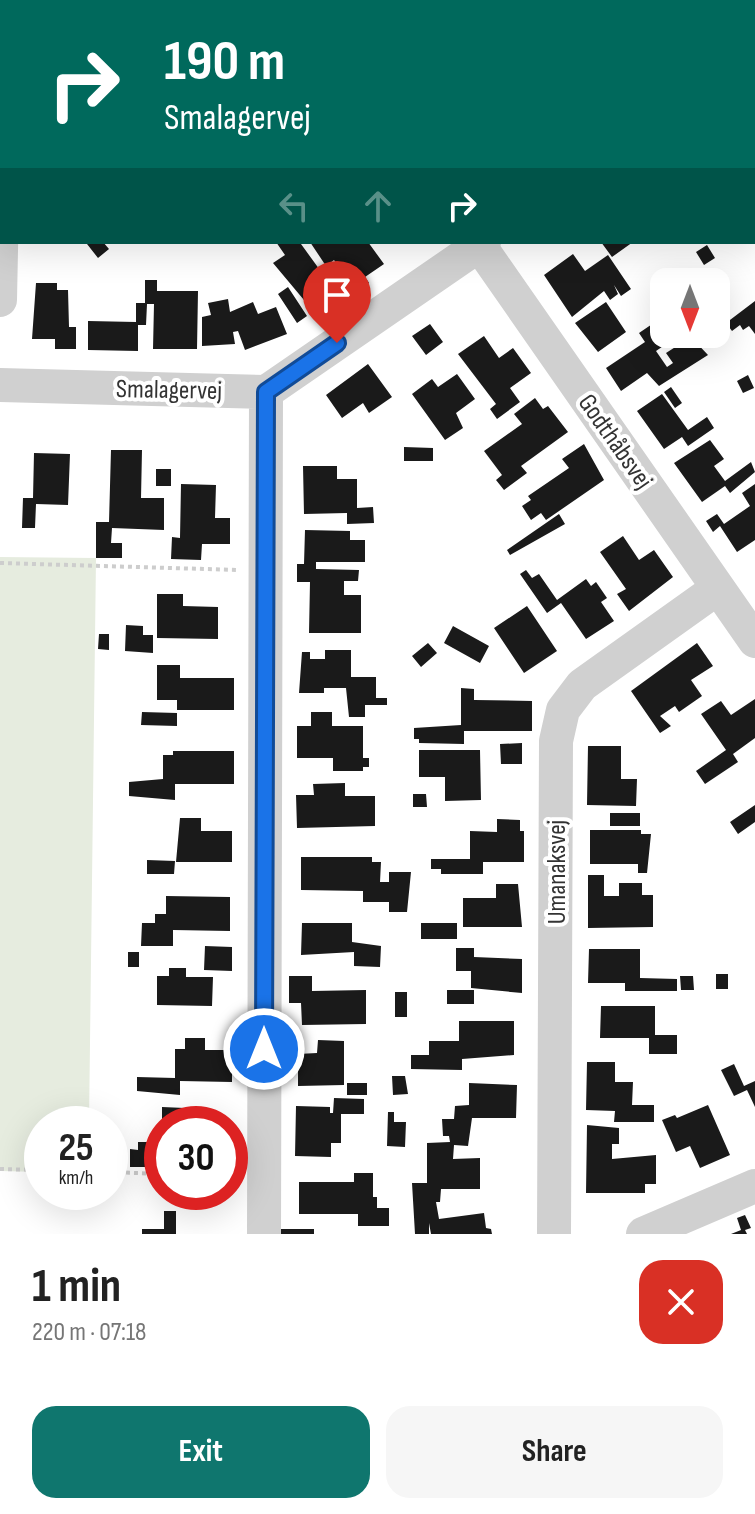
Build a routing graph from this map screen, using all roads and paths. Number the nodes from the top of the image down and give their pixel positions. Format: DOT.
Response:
graph roads {
  1 [pos="1,244"];
  2 [pos="479,244"];
  3 [pos="481,244"];
  4 [pos="0,300"];
  5 [pos="0,385"];
  6 [pos="266,392"];
  7 [pos="0,563"];
  8 [pos="265,571"];
  9 [pos="718,588"];
  10 [pos="755,641"];
  11 [pos="0,1169"];
  12 [pos="24,1170"];
  13 [pos="755,1186"];
  14 [pos="264,1234"];
  15 [pos="554,1234"];
  16 [pos="643,1234"];
  1 -- 4 [label="street"];
  2 -- 6 [label="street"];
  3 -- 9 [label="street, Godthåbsvej"];
  5 -- 6 [label="street, Smalagervej"];
  6 -- 8 [label="street"];
  7 -- 8 [label="path"];
  8 -- 14 [label="street"];
  9 -- 10 [label="street, Godthåbsvej"];
  9 -- 15 [label="street, Umanaksvej"];
  11 -- 12 [label="path"];
  13 -- 16 [label="street"];
}
